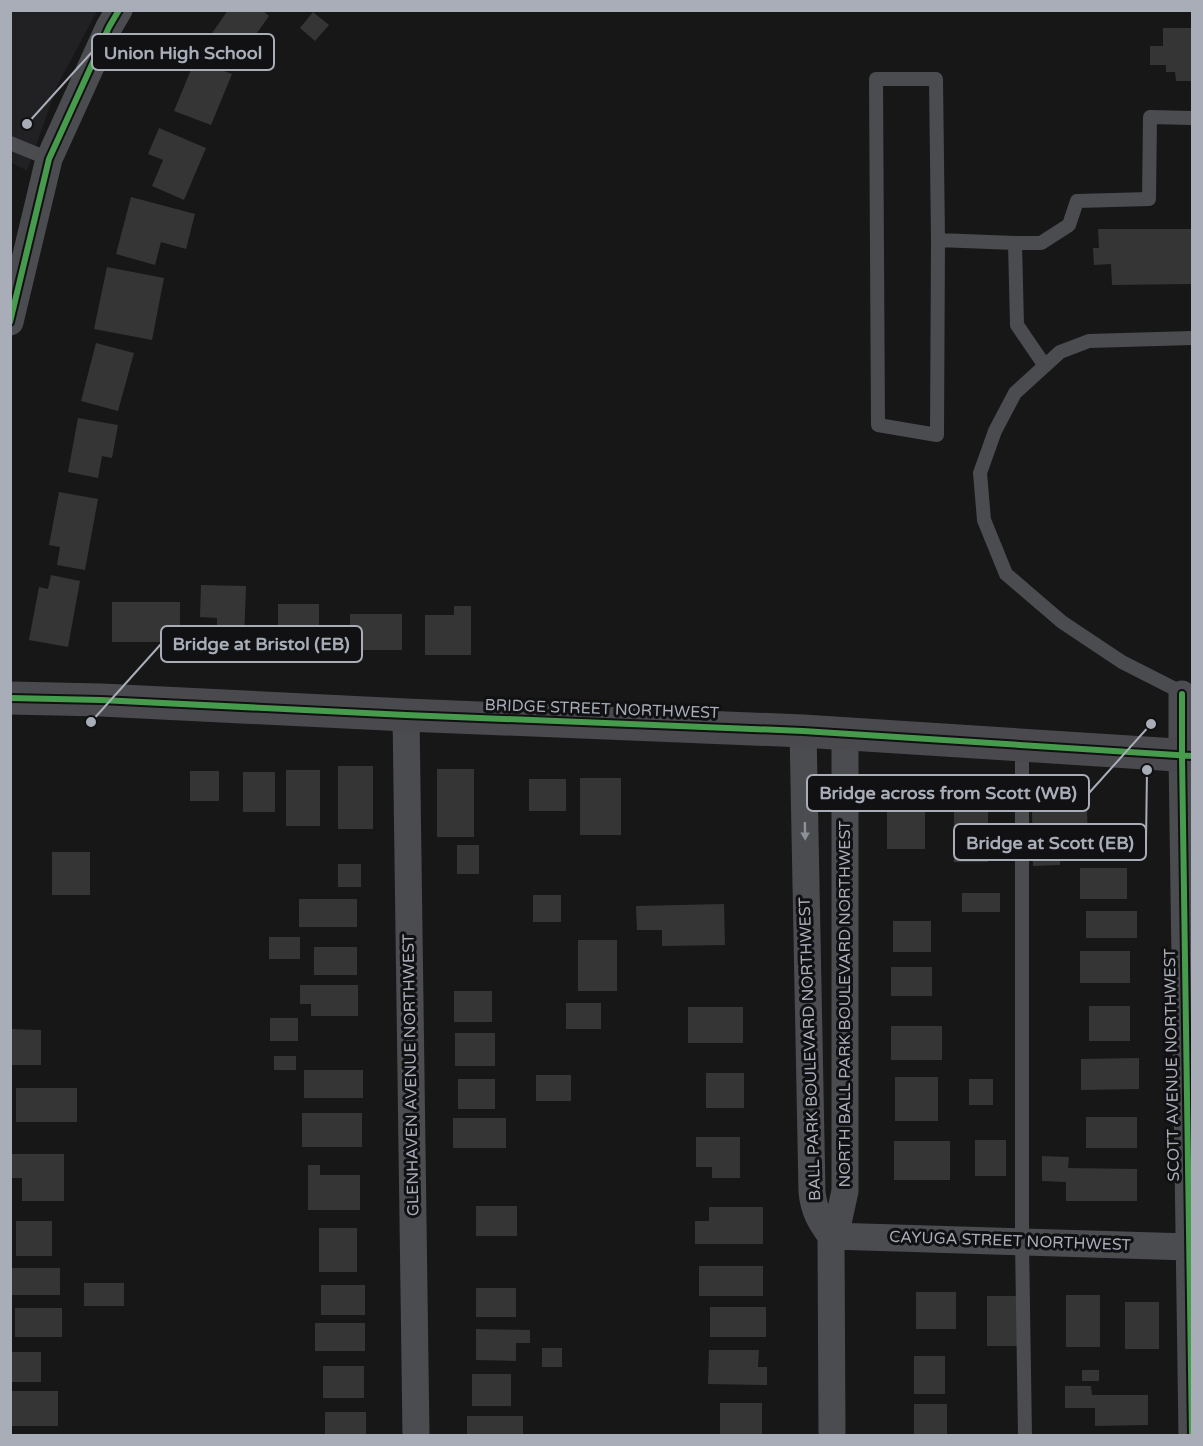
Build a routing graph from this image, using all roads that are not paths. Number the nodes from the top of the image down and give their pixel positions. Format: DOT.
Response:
graph roads {
  1 [pos="120,10"];
  2 [pos="1192,118"];
  3 [pos="10,143"];
  4 [pos="49,159"];
  5 [pos="938,240"];
  6 [pos="1015,243"];
  7 [pos="11,319"];
  8 [pos="1192,338"];
  9 [pos="1045,366"];
  10 [pos="1187,696"];
  11 [pos="10,698"];
  12 [pos="406,715"];
  13 [pos="803,730"];
  14 [pos="845,734"];
  15 [pos="1022,746"];
  16 [pos="1187,756"];
  17 [pos="1189,1041"];
  18 [pos="831,1236"];
  19 [pos="1022,1242"];
  20 [pos="1191,1247"];
  21 [pos="416,1436"];
  22 [pos="832,1436"];
  23 [pos="1025,1436"];
  24 [pos="1192,1436"];
  1 -- 4 [label="street"];
  2 -- 6 [label="lane"];
  3 -- 4 [label="lane"];
  4 -- 7 [label="street"];
  5 -- 5 [label="lane"];
  5 -- 6 [label="lane"];
  6 -- 9 [label="lane"];
  8 -- 9 [label="lane"];
  9 -- 10 [label="lane"];
  10 -- 16 [label="street, SCOTT AVENUE NORTHWEST"];
  11 -- 12 [label="main road, BRIDGE STREET NORTHWEST"];
  12 -- 13 [label="main road, BRIDGE STREET NORTHWEST"];
  12 -- 21 [label="street, GLENHAVEN AVENUE NORTHWEST"];
  13 -- 14 [label="main road, BRIDGE STREET NORTHWEST"];
  13 -- 18 [label="street, BALL PARK BOULEVARD NORTHWEST, one-way"];
  14 -- 15 [label="main road, BRIDGE STREET NORTHWEST"];
  14 -- 18 [label="street, NORTH BALL PARK BOULEVARD NORTHWEST"];
  15 -- 16 [label="main road, BRIDGE STREET NORTHWEST"];
  15 -- 19 [label="lane"];
  16 -- 17 [label="street, SCOTT AVENUE NORTHWEST"];
  17 -- 20 [label="street, SCOTT AVENUE NORTHWEST"];
  18 -- 19 [label="street, CAYUGA STREET NORTHWEST"];
  18 -- 22 [label="street"];
  19 -- 20 [label="street, CAYUGA STREET NORTHWEST"];
  19 -- 23 [label="lane"];
  20 -- 24 [label="street, SCOTT AVENUE NORTHWEST"];
}
